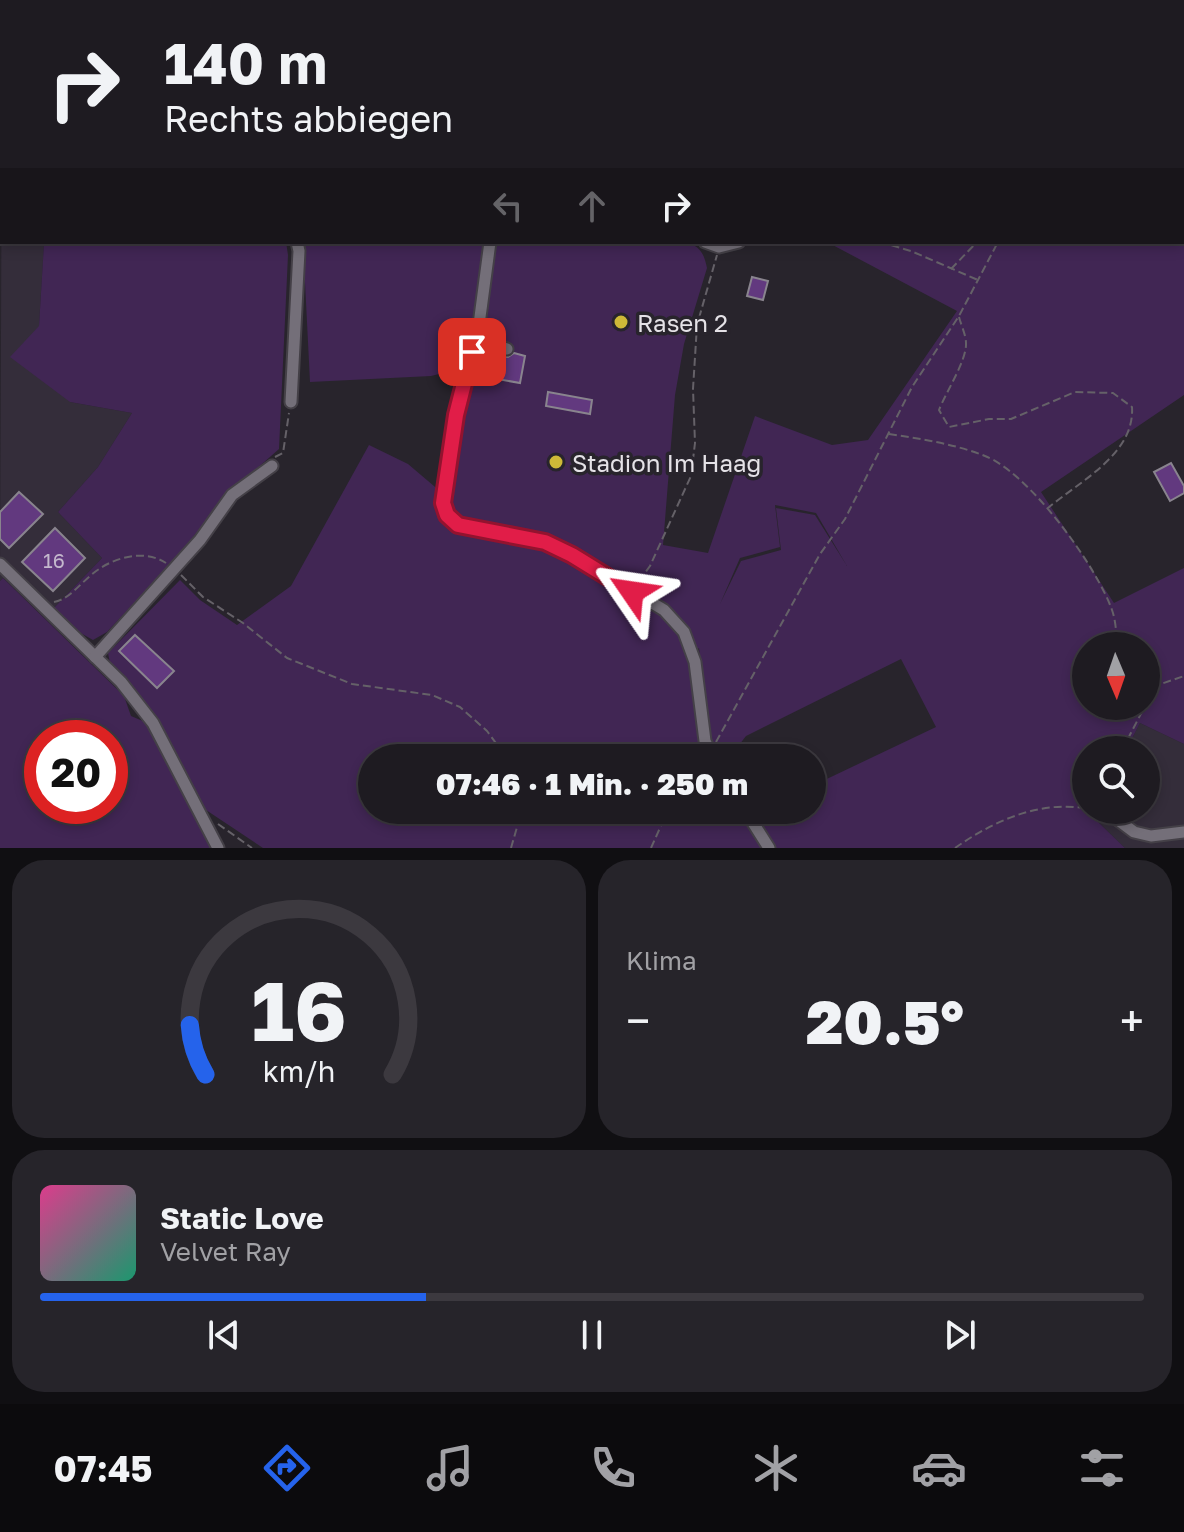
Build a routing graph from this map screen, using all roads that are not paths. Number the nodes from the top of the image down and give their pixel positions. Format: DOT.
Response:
graph roads {
  1 [pos="490,244"];
  2 [pos="711,244"];
  3 [pos="731,244"];
  4 [pos="298,246"];
  5 [pos="478,332"];
  6 [pos="507,349"];
  7 [pos="291,402"];
  8 [pos="272,466"];
  9 [pos="0,564"];
  10 [pos="95,657"];
  11 [pos="706,744"];
  12 [pos="754,824"];
  13 [pos="1123,824"];
  14 [pos="1184,832"];
  15 [pos="218,848"];
  16 [pos="769,848"];
  1 -- 5 [label="street"];
  2 -- 3 [label="street"];
  4 -- 7 [label="street"];
  5 -- 6 [label="street"];
  5 -- 11 [label="street"];
  8 -- 10 [label="street"];
  9 -- 10 [label="street"];
  10 -- 15 [label="street"];
  12 -- 16 [label="street"];
  13 -- 14 [label="street"];
}
